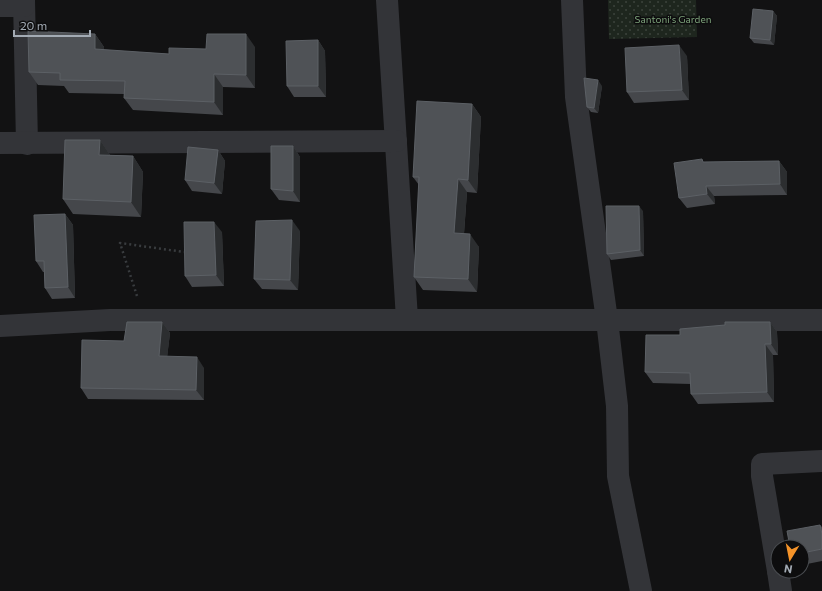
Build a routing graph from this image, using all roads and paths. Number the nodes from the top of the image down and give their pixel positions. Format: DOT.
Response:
graph roads {
  1 [pos="387,0"];
  2 [pos="572,0"];
  3 [pos="24,3"];
  4 [pos="0,6"];
  5 [pos="396,141"];
  6 [pos="0,143"];
  7 [pos="27,144"];
  8 [pos="184,252"];
  9 [pos="407,319"];
  10 [pos="144,320"];
  11 [pos="607,320"];
  12 [pos="822,320"];
  13 [pos="0,326"];
  14 [pos="822,461"];
  15 [pos="773,539"];
  16 [pos="779,579"];
  17 [pos="641,591"];
  18 [pos="781,591"];
  1 -- 5 [label="street"];
  2 -- 11 [label="street"];
  3 -- 4 [label="street"];
  3 -- 7 [label="street"];
  5 -- 7 [label="street"];
  5 -- 9 [label="street"];
  6 -- 7 [label="street"];
  8 -- 10 [label="path"];
  9 -- 10 [label="street"];
  9 -- 11 [label="street"];
  10 -- 13 [label="street"];
  11 -- 12 [label="street"];
  11 -- 17 [label="street"];
  14 -- 15 [label="street"];
  16 -- 18 [label="street"];
}
